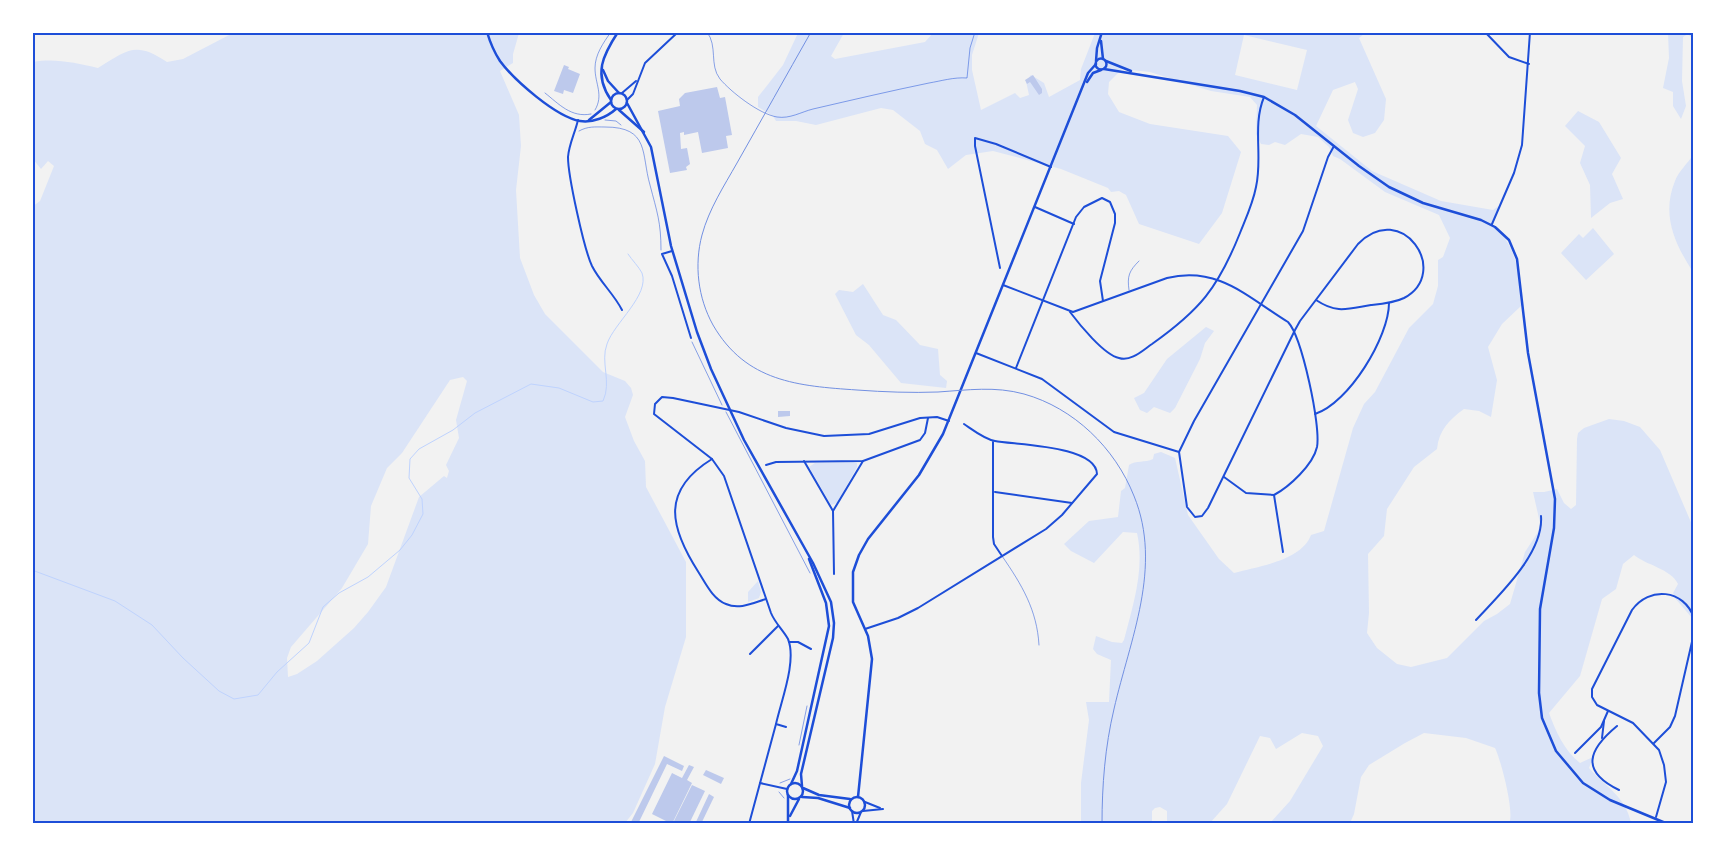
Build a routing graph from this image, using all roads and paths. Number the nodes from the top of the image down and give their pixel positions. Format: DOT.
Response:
graph roads {
  1 [pos="487,32"];
  2 [pos="678,32"];
  3 [pos="707,32"];
  4 [pos="975,32"];
  5 [pos="1102,32"];
  6 [pos="1485,32"];
  7 [pos="1530,32"];
  8 [pos="618,33"];
  9 [pos="1101,40"];
  10 [pos="1104,60"];
  11 [pos="1096,63"];
  12 [pos="1529,64"];
  13 [pos="602,68"];
  14 [pos="1102,69"];
  15 [pos="1137,73"];
  16 [pos="637,79"];
  17 [pos="1083,88"];
  18 [pos="545,93"];
  19 [pos="620,93"];
  20 [pos="1264,97"];
  21 [pos="611,101"];
  22 [pos="627,101"];
  23 [pos="598,104"];
  24 [pos="618,109"];
  25 [pos="604,119"];
  26 [pos="578,120"];
  27 [pos="589,120"];
  28 [pos="622,127"];
  29 [pos="578,131"];
  30 [pos="645,134"];
  31 [pos="1334,146"];
  32 [pos="1051,167"];
  33 [pos="1035,207"];
  34 [pos="1074,224"];
  35 [pos="1492,224"];
  36 [pos="672,251"];
  37 [pos="662,254"];
  38 [pos="1139,261"];
  39 [pos="1000,268"];
  40 [pos="1219,280"];
  41 [pos="1003,285"];
  42 [pos="1129,292"];
  43 [pos="1316,300"];
  44 [pos="1043,301"];
  45 [pos="1103,301"];
  46 [pos="1389,302"];
  47 [pos="1261,306"];
  48 [pos="622,310"];
  49 [pos="1070,311"];
  50 [pos="1294,330"];
  51 [pos="691,338"];
  52 [pos="976,353"];
  53 [pos="1016,368"];
  54 [pos="1315,414"];
  55 [pos="928,417"];
  56 [pos="948,421"];
  57 [pos="964,424"];
  58 [pos="993,441"];
  59 [pos="1179,452"];
  60 [pos="712,459"];
  61 [pos="864,461"];
  62 [pos="804,462"];
  63 [pos="766,465"];
  64 [pos="1224,477"];
  65 [pos="994,492"];
  66 [pos="1274,495"];
  67 [pos="1072,503"];
  68 [pos="833,511"];
  69 [pos="1541,516"];
  70 [pos="806,552"];
  71 [pos="1283,552"];
  72 [pos="1002,556"];
  73 [pos="834,574"];
  74 [pos="811,575"];
  75 [pos="766,599"];
  76 [pos="1694,618"];
  77 [pos="1476,620"];
  78 [pos="778,626"];
  79 [pos="865,629"];
  80 [pos="1694,633"];
  81 [pos="789,642"];
  82 [pos="1039,645"];
  83 [pos="811,649"];
  84 [pos="750,654"];
  85 [pos="808,704"];
  86 [pos="1608,711"];
  87 [pos="1604,721"];
  88 [pos="776,724"];
  89 [pos="1617,726"];
  90 [pos="786,728"];
  91 [pos="1602,738"];
  92 [pos="1654,742"];
  93 [pos="799,747"];
  94 [pos="1575,753"];
  95 [pos="792,775"];
  96 [pos="760,782"];
  97 [pos="780,783"];
  98 [pos="791,784"];
  99 [pos="803,787"];
  100 [pos="787,789"];
  101 [pos="1619,790"];
  102 [pos="788,795"];
  103 [pos="801,797"];
  104 [pos="858,797"];
  105 [pos="852,799"];
  106 [pos="865,802"];
  107 [pos="850,808"];
  108 [pos="852,811"];
  109 [pos="862,811"];
  110 [pos="790,817"];
  111 [pos="1656,817"];
  112 [pos="749,824"];
  113 [pos="788,824"];
  114 [pos="855,824"];
  115 [pos="1668,824"];
  1 -- 26 [label="main road"];
  2 -- 16 [label="street"];
  3 -- 4 [label="lane"];
  5 -- 9 [label="main road"];
  6 -- 12 [label="street"];
  7 -- 12 [label="street"];
  8 -- 13 [label="main road"];
  9 -- 10 [label="main road"];
  9 -- 11 [label="main road"];
  10 -- 11 [label="main road"];
  10 -- 14 [label="main road"];
  10 -- 15 [label="main road"];
  11 -- 14 [label="main road"];
  11 -- 17 [label="main road"];
  12 -- 35 [label="street"];
  13 -- 19 [label="main road"];
  13 -- 21 [label="main road"];
  14 -- 15 [label="main road"];
  14 -- 17 [label="main road"];
  15 -- 20 [label="main road"];
  16 -- 19 [label="street"];
  16 -- 22 [label="street"];
  17 -- 32 [label="main road"];
  18 -- 23 [label="path"];
  19 -- 21 [label="main road"];
  19 -- 22 [label="main road"];
  20 -- 31 [label="main road"];
  20 -- 40 [label="street"];
  21 -- 24 [label="main road"];
  21 -- 27 [label="main road"];
  22 -- 24 [label="main road"];
  22 -- 30 [label="main road"];
  24 -- 27 [label="main road"];
  24 -- 30 [label="main road"];
  25 -- 28 [label="path"];
  26 -- 27 [label="main road"];
  26 -- 48 [label="street"];
  28 -- 29 [label="path"];
  28 -- 37 [label="path"];
  30 -- 36 [label="main road"];
  31 -- 35 [label="main road"];
  31 -- 47 [label="street"];
  32 -- 33 [label="main road"];
  32 -- 39 [label="street"];
  33 -- 34 [label="street"];
  33 -- 41 [label="main road"];
  34 -- 44 [label="street"];
  34 -- 45 [label="street"];
  35 -- 111 [label="main road"];
  36 -- 37 [label="street"];
  36 -- 70 [label="main road"];
  37 -- 51 [label="street"];
  38 -- 42 [label="lane"];
  40 -- 42 [label="street"];
  40 -- 47 [label="street"];
  40 -- 49 [label="street"];
  41 -- 44 [label="street"];
  41 -- 52 [label="main road"];
  42 -- 45 [label="street"];
  43 -- 46 [label="street"];
  43 -- 46 [label="street"];
  43 -- 50 [label="street"];
  44 -- 49 [label="street"];
  44 -- 53 [label="street"];
  45 -- 49 [label="street"];
  46 -- 54 [label="street"];
  47 -- 50 [label="street"];
  47 -- 59 [label="street"];
  50 -- 54 [label="street"];
  50 -- 64 [label="street"];
  51 -- 74 [label="path"];
  52 -- 53 [label="street"];
  52 -- 56 [label="main road"];
  53 -- 59 [label="street"];
  54 -- 66 [label="street"];
  55 -- 56 [label="street"];
  55 -- 60 [label="street"];
  55 -- 61 [label="street"];
  56 -- 79 [label="main road"];
  57 -- 58 [label="street"];
  58 -- 65 [label="street"];
  58 -- 67 [label="street"];
  59 -- 64 [label="street"];
  60 -- 75 [label="street"];
  60 -- 75 [label="street"];
  61 -- 62 [label="street"];
  61 -- 68 [label="street"];
  62 -- 63 [label="street"];
  62 -- 68 [label="street"];
  64 -- 66 [label="street"];
  65 -- 67 [label="street"];
  65 -- 72 [label="street"];
  66 -- 71 [label="street"];
  67 -- 72 [label="street"];
  68 -- 73 [label="street"];
  69 -- 77 [label="street"];
  70 -- 98 [label="main road"];
  70 -- 99 [label="main road"];
  72 -- 79 [label="street"];
  72 -- 82 [label="lane"];
  75 -- 78 [label="street"];
  76 -- 86 [label="street"];
  78 -- 81 [label="street"];
  78 -- 84 [label="street"];
  79 -- 104 [label="main road"];
  80 -- 92 [label="street"];
  81 -- 83 [label="street"];
  81 -- 88 [label="street"];
  85 -- 93 [label="path"];
  86 -- 87 [label="street"];
  86 -- 92 [label="street"];
  87 -- 91 [label="street"];
  87 -- 94 [label="street"];
  88 -- 90 [label="street"];
  88 -- 96 [label="street"];
  89 -- 91 [label="street"];
  91 -- 101 [label="street"];
  92 -- 111 [label="street"];
  95 -- 97 [label="path"];
  96 -- 100 [label="street"];
  96 -- 112 [label="street"];
  98 -- 99 [label="main road"];
  98 -- 100 [label="main road"];
  99 -- 103 [label="main road"];
  99 -- 105 [label="main road"];
  100 -- 102 [label="main road"];
  102 -- 103 [label="main road"];
  102 -- 110 [label="main road"];
  103 -- 107 [label="main road"];
  103 -- 110 [label="main road"];
  104 -- 105 [label="main road"];
  104 -- 106 [label="main road"];
  105 -- 107 [label="main road"];
  106 -- 109 [label="main road"];
  106 -- 109 [label="street"];
  107 -- 108 [label="main road"];
  108 -- 109 [label="main road"];
  108 -- 114 [label="street"];
  109 -- 114 [label="street"];
  110 -- 113 [label="main road"];
  111 -- 115 [label="main road"];
}
